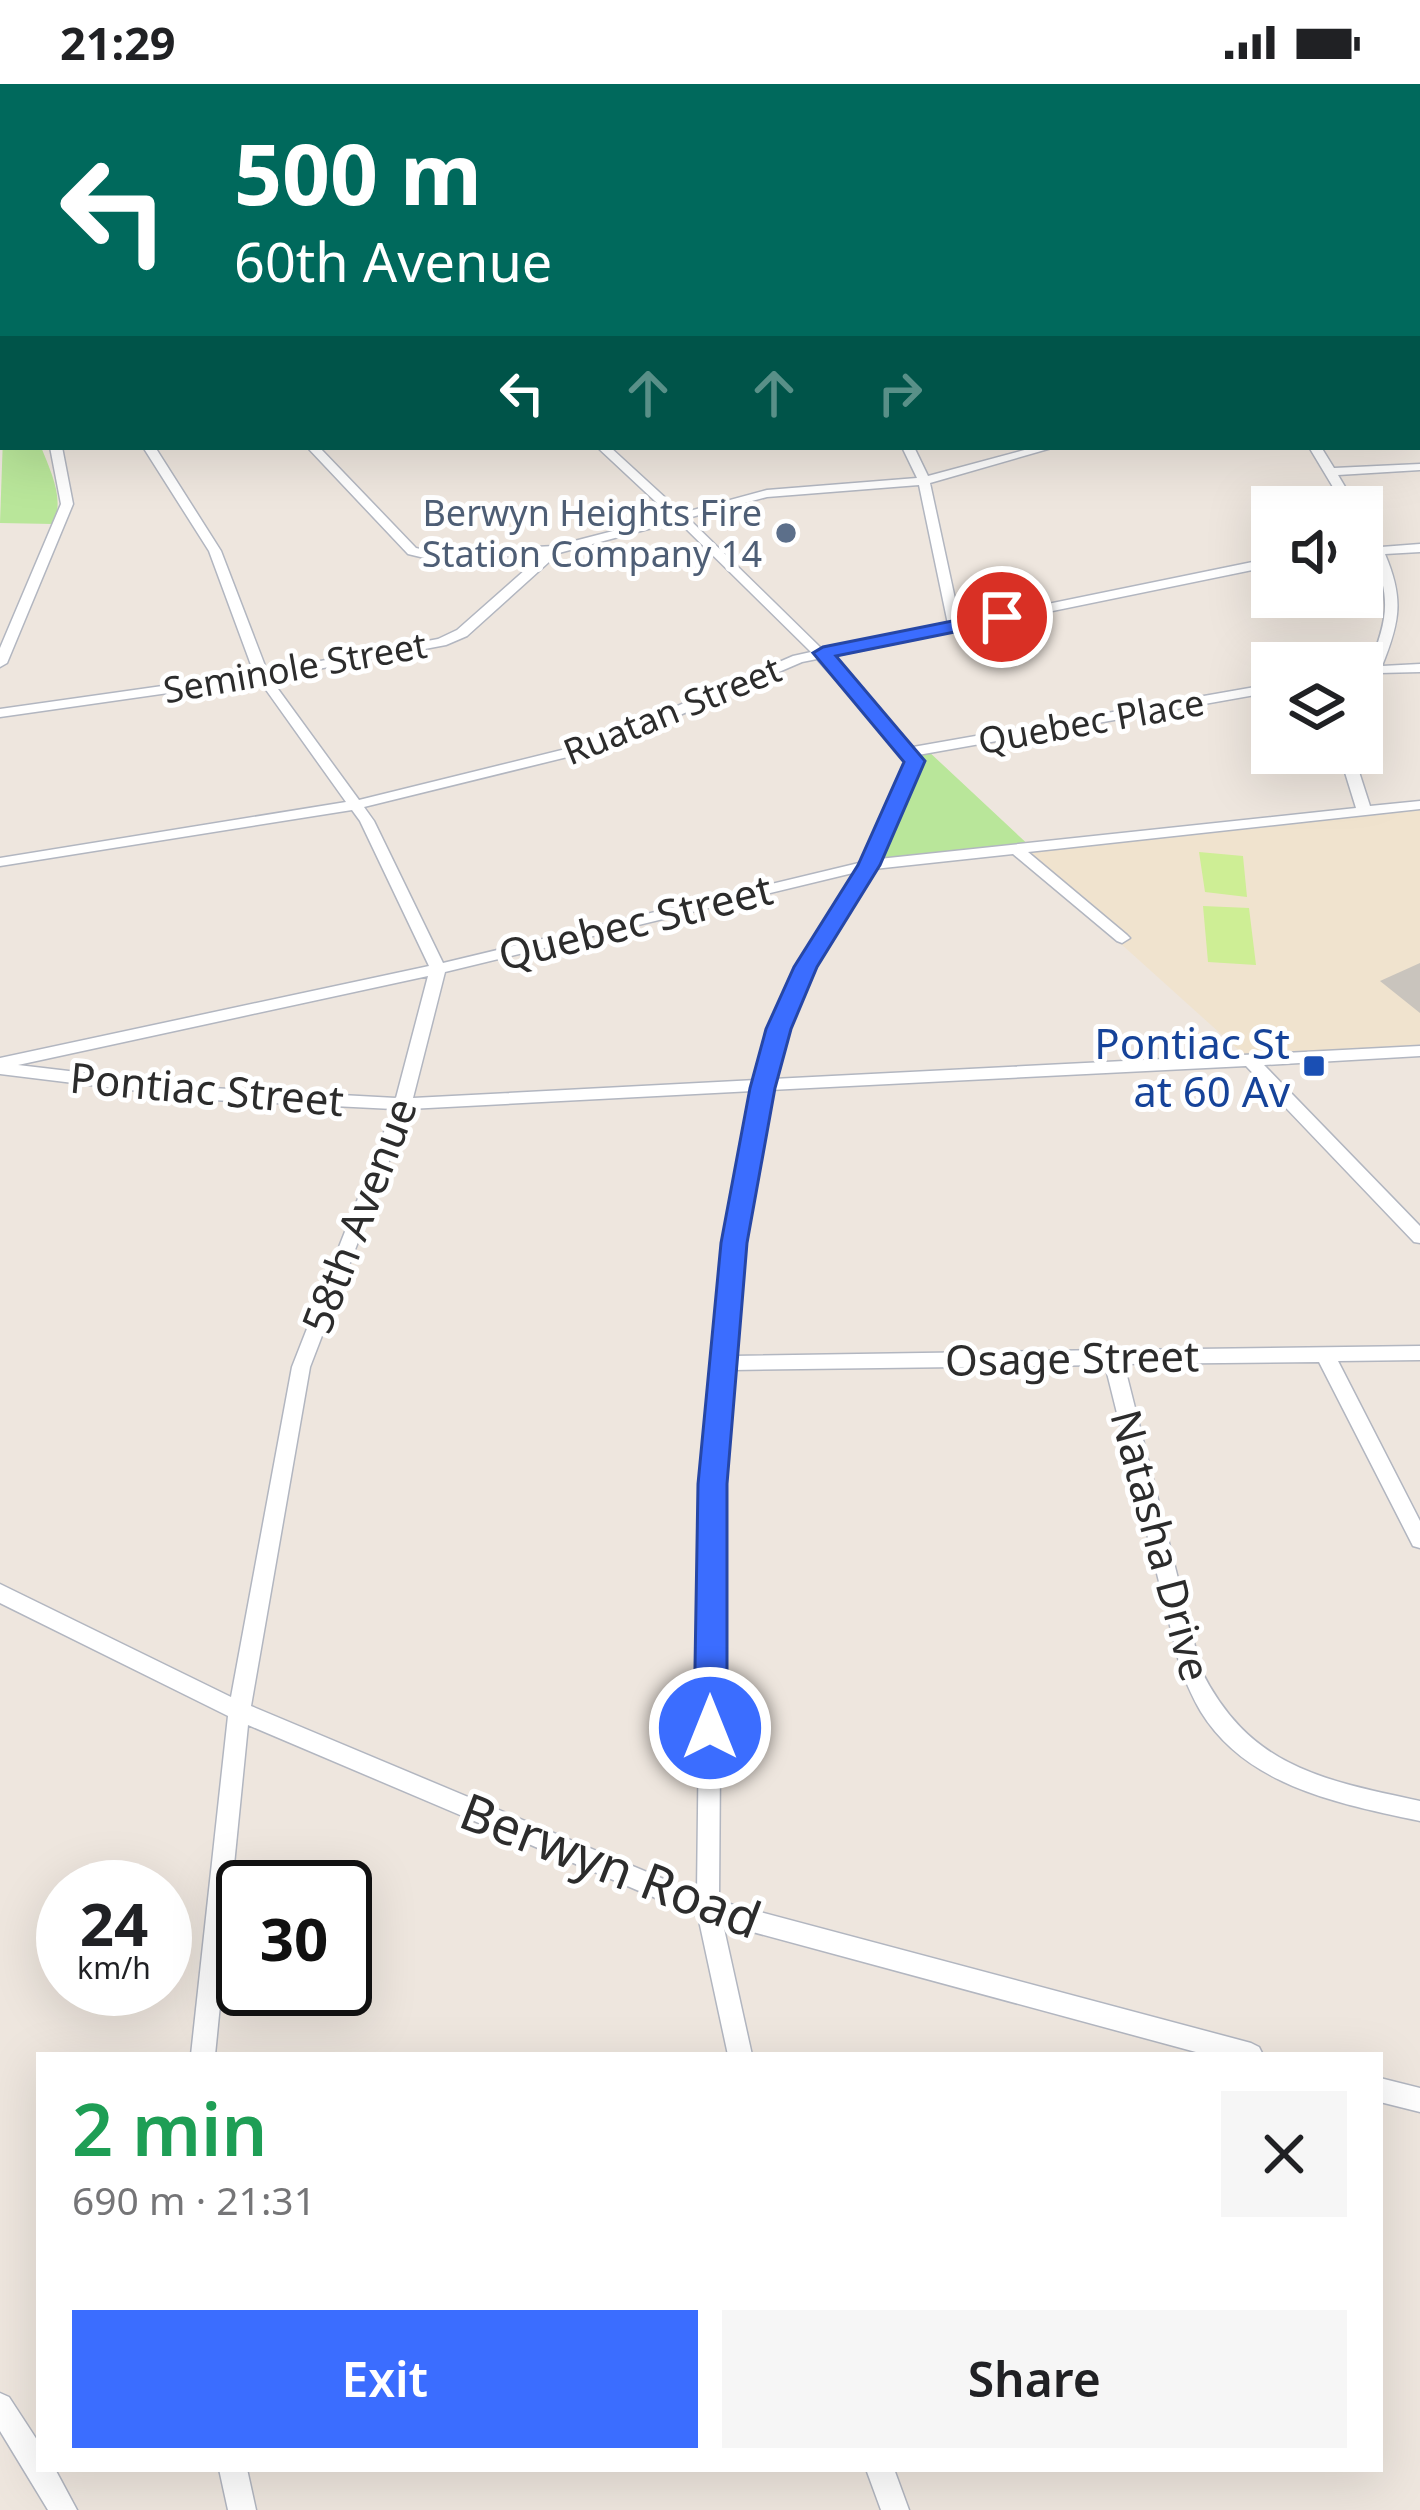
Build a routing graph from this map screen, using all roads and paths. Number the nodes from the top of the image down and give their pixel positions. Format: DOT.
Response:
graph roads {
  1 [pos="57,450"];
  2 [pos="151,450"];
  3 [pos="316,450"];
  4 [pos="606,450"];
  5 [pos="909,450"];
  6 [pos="1038,450"];
  7 [pos="1318,450"];
  8 [pos="1420,467"];
  9 [pos="1329,472"];
  10 [pos="924,482"];
  11 [pos="1338,486"];
  12 [pos="681,514"];
  13 [pos="1420,548"];
  14 [pos="555,550"];
  15 [pos="1383,552"];
  16 [pos="1251,566"];
  17 [pos="1383,568"];
  18 [pos="955,626"];
  19 [pos="1383,642"];
  20 [pos="823,653"];
  21 [pos="0,663"];
  22 [pos="1420,668"];
  23 [pos="1383,669"];
  24 [pos="262,676"];
  25 [pos="1251,692"];
  26 [pos="0,713"];
  27 [pos="910,752"];
  28 [pos="1353,774"];
  29 [pos="356,805"];
  30 [pos="1420,805"];
  31 [pos="1364,810"];
  32 [pos="1019,851"];
  33 [pos="0,862"];
  34 [pos="869,865"];
  35 [pos="1122,938"];
  36 [pos="438,969"];
  37 [pos="1420,1051"];
  38 [pos="1252,1062"];
  39 [pos="0,1065"];
  40 [pos="763,1088"];
  41 [pos="404,1104"];
  42 [pos="1420,1237"];
  43 [pos="1420,1353"];
  44 [pos="1112,1354"];
  45 [pos="1325,1355"];
  46 [pos="723,1363"];
  47 [pos="1420,1540"];
  48 [pos="0,1593"];
  49 [pos="239,1711"];
  50 [pos="1420,1811"];
  51 [pos="708,1909"];
  52 [pos="203,2052"];
  53 [pos="739,2052"];
  54 [pos="1240,2052"];
  55 [pos="1383,2091"];
  56 [pos="1420,2100"];
  57 [pos="0,2406"];
  58 [pos="36,2463"];
  59 [pos="41,2472"];
  60 [pos="234,2472"];
  61 [pos="881,2472"];
  62 [pos="63,2510"];
  63 [pos="242,2510"];
  64 [pos="895,2510"];
  1 -- 21 [label="street"];
  2 -- 24 [label="street"];
  3 -- 14 [label="street"];
  4 -- 12 [label="street"];
  5 -- 10 [label="street"];
  6 -- 10 [label="street, Seminole Street"];
  7 -- 9 [label="street"];
  8 -- 9 [label="street"];
  9 -- 11 [label="street"];
  10 -- 12 [label="street, Seminole Street"];
  10 -- 18 [label="street"];
  12 -- 14 [label="street, Seminole Street"];
  12 -- 20 [label="street"];
  13 -- 15 [label="street"];
  14 -- 24 [label="street, Seminole Street"];
  16 -- 18 [label="street, Ruatan Street"];
  17 -- 19 [label="street"];
  18 -- 20 [label="street, Ruatan Street"];
  20 -- 27 [label="street"];
  20 -- 29 [label="street, Ruatan Street"];
  22 -- 23 [label="street"];
  24 -- 26 [label="street, Seminole Street"];
  24 -- 29 [label="street"];
  25 -- 27 [label="street, Quebec Place"];
  27 -- 34 [label="street"];
  28 -- 31 [label="street"];
  29 -- 33 [label="street, Ruatan Street"];
  29 -- 36 [label="street"];
  30 -- 31 [label="street, Quebec Street"];
  31 -- 32 [label="street, Quebec Street"];
  32 -- 34 [label="street, Quebec Street"];
  32 -- 35 [label="street"];
  34 -- 36 [label="street, Quebec Street"];
  34 -- 40 [label="street"];
  36 -- 39 [label="street, Quebec Street"];
  36 -- 41 [label="street, 58th Avenue"];
  37 -- 38 [label="street, Pontiac Street"];
  38 -- 40 [label="street, Pontiac Street"];
  38 -- 42 [label="street"];
  39 -- 41 [label="street, Pontiac Street"];
  40 -- 41 [label="street, Pontiac Street"];
  40 -- 46 [label="street"];
  41 -- 49 [label="street, 58th Avenue"];
  43 -- 45 [label="street, Osage Street"];
  44 -- 45 [label="street, Osage Street"];
  44 -- 46 [label="street, Osage Street"];
  44 -- 50 [label="street, Natasha Drive"];
  45 -- 47 [label="street"];
  46 -- 51 [label="street"];
  48 -- 49 [label="street, Berwyn Road"];
  49 -- 51 [label="street, Berwyn Road"];
  49 -- 52 [label="street, 58th Avenue"];
  51 -- 53 [label="street"];
  51 -- 54 [label="street, Berwyn Road"];
  55 -- 56 [label="street"];
  57 -- 58 [label="street"];
  59 -- 62 [label="street"];
  60 -- 63 [label="street"];
  61 -- 64 [label="street"];
}
